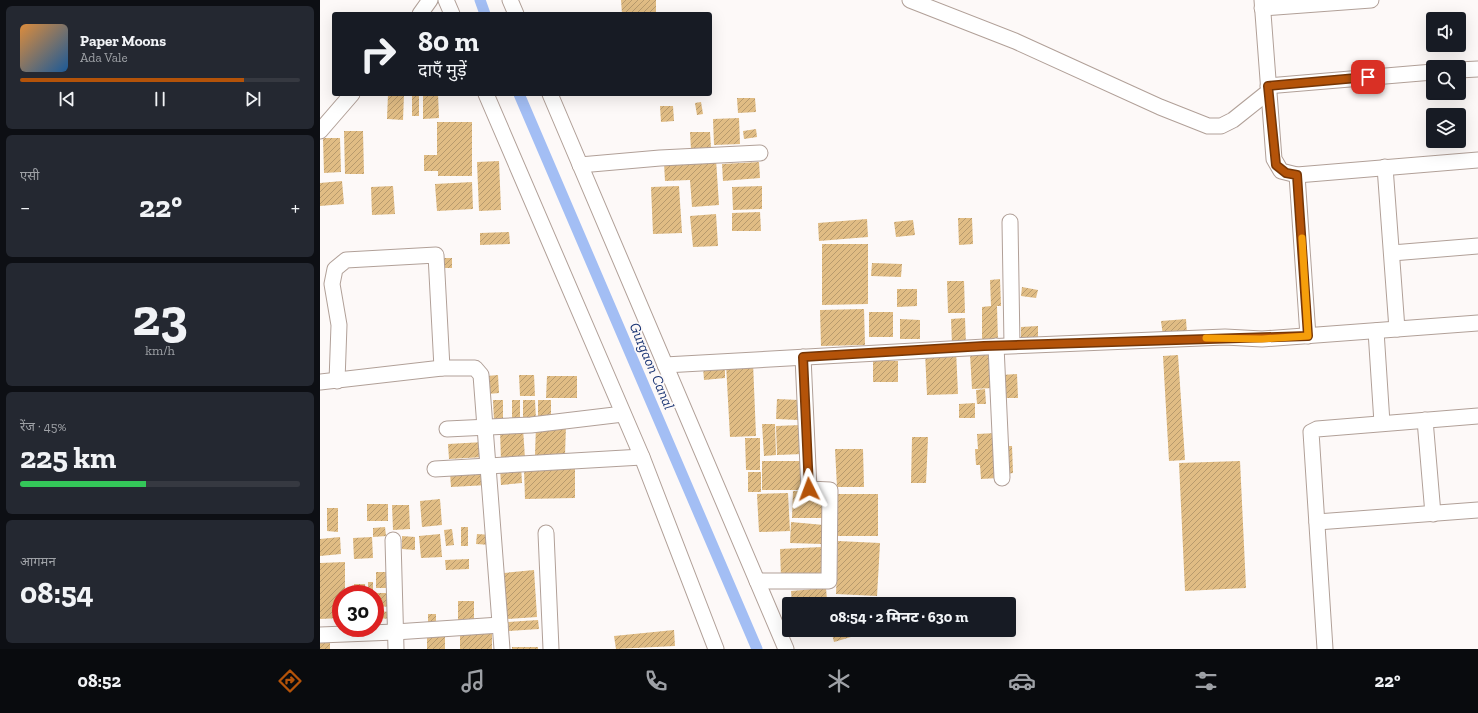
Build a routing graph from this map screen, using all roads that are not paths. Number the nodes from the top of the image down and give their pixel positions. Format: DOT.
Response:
graph roads {
  1 [pos="446,0"];
  2 [pos="510,0"];
  3 [pos="910,0"];
  4 [pos="1371,0"];
  5 [pos="1338,1"];
  6 [pos="1262,4"];
  7 [pos="451,12"];
  8 [pos="515,12"];
  9 [pos="1478,69"];
  10 [pos="1466,70"];
  11 [pos="1426,73"];
  12 [pos="1268,89"];
  13 [pos="350,96"];
  14 [pos="487,96"];
  15 [pos="551,96"];
  16 [pos="320,131"];
  17 [pos="760,153"];
  18 [pos="1478,160"];
  19 [pos="580,165"];
  20 [pos="1385,167"];
  21 [pos="1297,175"];
  22 [pos="1010,222"];
  23 [pos="1478,246"];
  24 [pos="1392,253"];
  25 [pos="1478,323"];
  26 [pos="1397,329"];
  27 [pos="1376,331"];
  28 [pos="1308,336"];
  29 [pos="1012,345"];
  30 [pos="996,346"];
  31 [pos="803,357"];
  32 [pos="665,365"];
  33 [pos="442,368"];
  34 [pos="337,381"];
  35 [pos="320,382"];
  36 [pos="623,414"];
  37 [pos="1478,416"];
  38 [pos="1425,420"];
  39 [pos="1382,423"];
  40 [pos="485,427"];
  41 [pos="447,429"];
  42 [pos="642,457"];
  43 [pos="487,466"];
  44 [pos="435,470"];
  45 [pos="1002,478"];
  46 [pos="1478,510"];
  47 [pos="1433,514"];
  48 [pos="1317,522"];
  49 [pos="546,533"];
  50 [pos="393,540"];
  51 [pos="757,581"];
  52 [pos="500,624"];
  53 [pos="395,632"];
  54 [pos="320,635"];
  55 [pos="396,649"];
  56 [pos="502,649"];
  57 [pos="551,649"];
  58 [pos="716,649"];
  59 [pos="786,649"];
  60 [pos="1325,649"];
  1 -- 7 [label="street"];
  2 -- 8 [label="street"];
  3 -- 12 [label="street"];
  4 -- 5 [label="street"];
  5 -- 6 [label="street"];
  6 -- 12 [label="street"];
  9 -- 10 [label="street"];
  11 -- 12 [label="street"];
  12 -- 21 [label="street"];
  13 -- 16 [label="street"];
  14 -- 36 [label="street"];
  15 -- 19 [label="street"];
  17 -- 19 [label="street"];
  18 -- 20 [label="street"];
  19 -- 32 [label="street"];
  20 -- 21 [label="street"];
  20 -- 24 [label="street"];
  21 -- 28 [label="street"];
  22 -- 29 [label="street"];
  23 -- 24 [label="street"];
  24 -- 26 [label="street"];
  25 -- 26 [label="street"];
  26 -- 27 [label="street"];
  27 -- 28 [label="street"];
  27 -- 39 [label="street"];
  28 -- 29 [label="street"];
  29 -- 30 [label="street"];
  30 -- 31 [label="street"];
  30 -- 45 [label="street"];
  31 -- 32 [label="street"];
  31 -- 51 [label="street"];
  32 -- 51 [label="street"];
  33 -- 34 [label="street"];
  33 -- 34 [label="street"];
  33 -- 40 [label="street"];
  34 -- 35 [label="street"];
  36 -- 40 [label="street"];
  36 -- 42 [label="street"];
  37 -- 38 [label="street"];
  38 -- 39 [label="street"];
  38 -- 47 [label="street"];
  39 -- 48 [label="street"];
  40 -- 41 [label="street"];
  40 -- 43 [label="street"];
  42 -- 43 [label="street"];
  42 -- 58 [label="street"];
  43 -- 44 [label="street"];
  43 -- 52 [label="street"];
  46 -- 47 [label="street"];
  47 -- 48 [label="street"];
  48 -- 60 [label="street"];
  49 -- 57 [label="street"];
  50 -- 53 [label="street"];
  51 -- 59 [label="street"];
  52 -- 53 [label="street"];
  52 -- 56 [label="street"];
  53 -- 54 [label="street"];
  53 -- 55 [label="street"];
}
